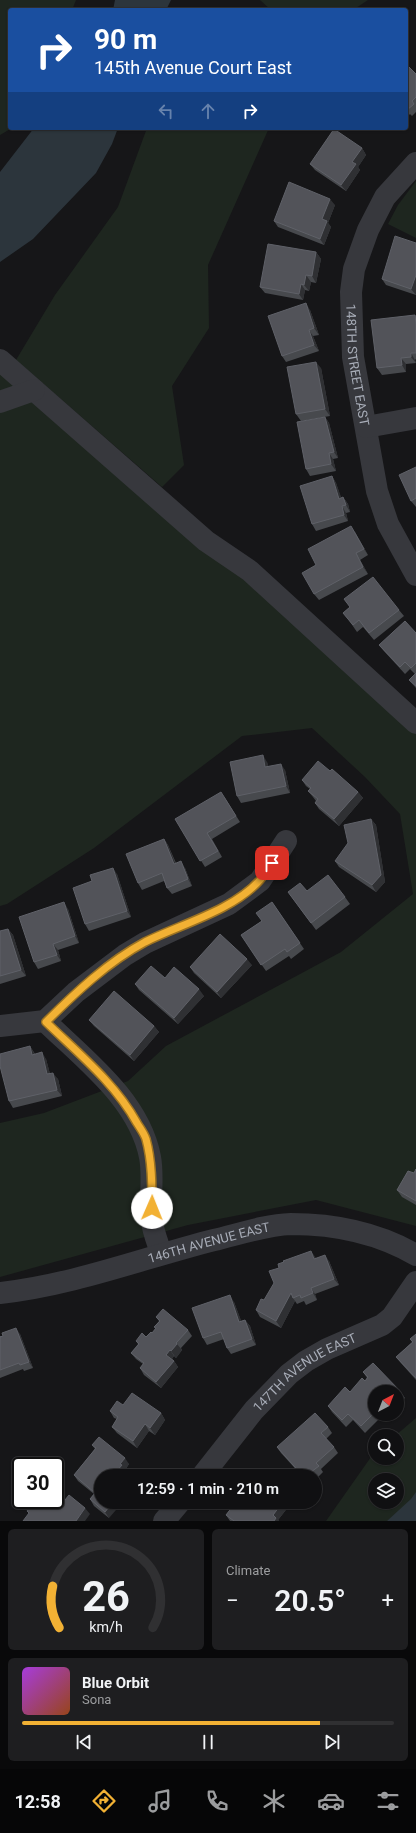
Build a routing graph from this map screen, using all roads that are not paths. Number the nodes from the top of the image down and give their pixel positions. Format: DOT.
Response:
graph roads {
  1 [pos="416,163"];
  2 [pos="0,360"];
  3 [pos="34,390"];
  4 [pos="0,402"];
  5 [pos="416,418"];
  6 [pos="366,427"];
  7 [pos="416,575"];
  8 [pos="416,722"];
  9 [pos="286,841"];
  10 [pos="46,1022"];
  11 [pos="0,1026"];
  12 [pos="161,1253"];
  13 [pos="416,1255"];
  14 [pos="416,1282"];
  15 [pos="0,1293"];
  16 [pos="208,1469"];
  17 [pos="174,1509"];
  18 [pos="164,1521"];
  1 -- 6 [label="street, 148TH STREET EAST"];
  2 -- 3 [label="street"];
  3 -- 4 [label="street"];
  3 -- 8 [label="street"];
  5 -- 6 [label="street"];
  6 -- 7 [label="street, 148TH STREET EAST"];
  9 -- 10 [label="street"];
  10 -- 11 [label="street"];
  10 -- 12 [label="street"];
  12 -- 13 [label="street, 146TH AVENUE EAST"];
  12 -- 15 [label="street, 146TH AVENUE EAST"];
  14 -- 16 [label="street, 147TH AVENUE EAST"];
  17 -- 18 [label="street"];
}
